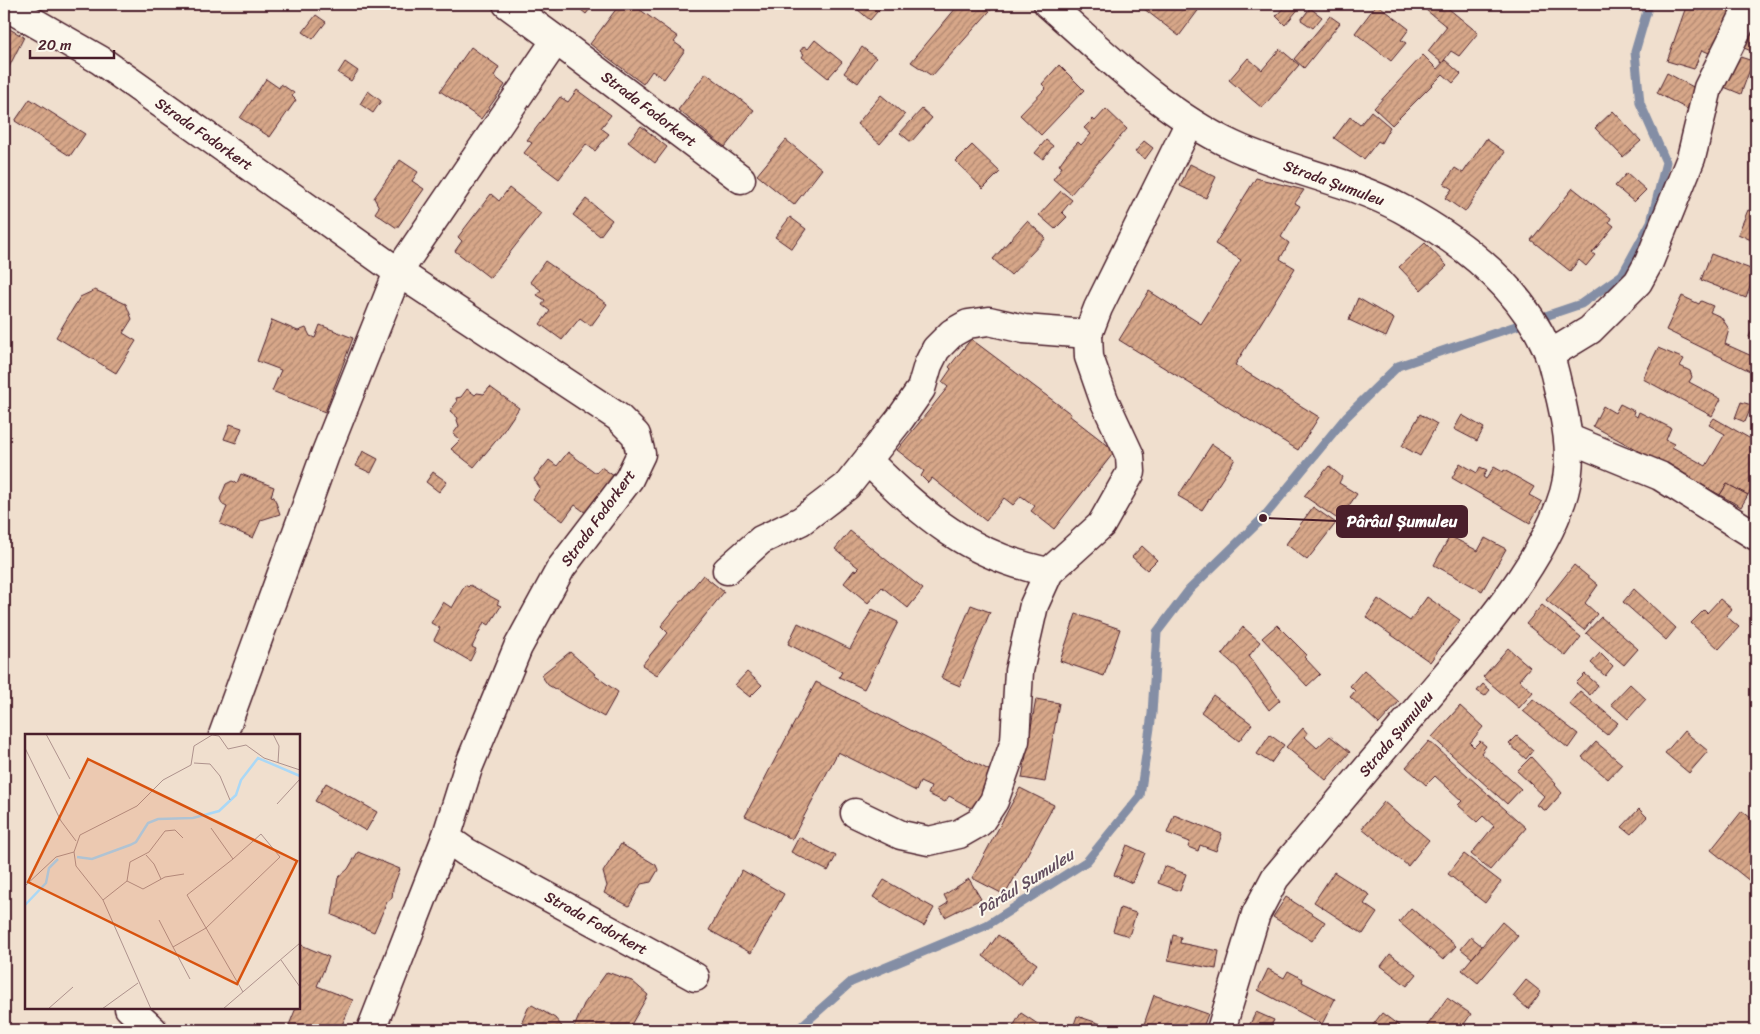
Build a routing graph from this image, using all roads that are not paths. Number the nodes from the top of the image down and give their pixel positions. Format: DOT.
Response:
graph roads {
  1 [pos="507,4"];
  2 [pos="1048,4"];
  3 [pos="1750,4"];
  4 [pos="4,5"];
  5 [pos="556,40"];
  6 [pos="1190,122"];
  7 [pos="741,179"];
  8 [pos="398,272"];
  9 [pos="1088,334"];
  10 [pos="1545,344"];
  11 [pos="1570,439"];
  12 [pos="868,461"];
  13 [pos="1756,536"];
  14 [pos="727,570"];
  15 [pos="1049,572"];
  16 [pos="224,734"];
  17 [pos="855,813"];
  18 [pos="446,838"];
  19 [pos="695,977"];
  20 [pos="130,1009"];
  21 [pos="153,1030"];
  22 [pos="371,1030"];
  23 [pos="1221,1030"];
  1 -- 5 [label="street, Strada Fodorkert"];
  2 -- 6 [label="street, Strada Șumuleu"];
  3 -- 10 [label="street"];
  4 -- 8 [label="street, Strada Fodorkert"];
  5 -- 7 [label="street, Strada Fodorkert"];
  5 -- 8 [label="street"];
  6 -- 9 [label="street"];
  6 -- 10 [label="street, Strada Șumuleu"];
  8 -- 16 [label="street"];
  8 -- 18 [label="street, Strada Fodorkert"];
  9 -- 12 [label="street"];
  9 -- 15 [label="street"];
  10 -- 11 [label="street, Strada Șumuleu"];
  11 -- 13 [label="street"];
  11 -- 23 [label="street, Strada Șumuleu"];
  12 -- 14 [label="street"];
  12 -- 15 [label="street"];
  15 -- 17 [label="street"];
  18 -- 19 [label="street, Strada Fodorkert"];
  18 -- 22 [label="street, Strada Fodorkert"];
  20 -- 21 [label="street"];
}
